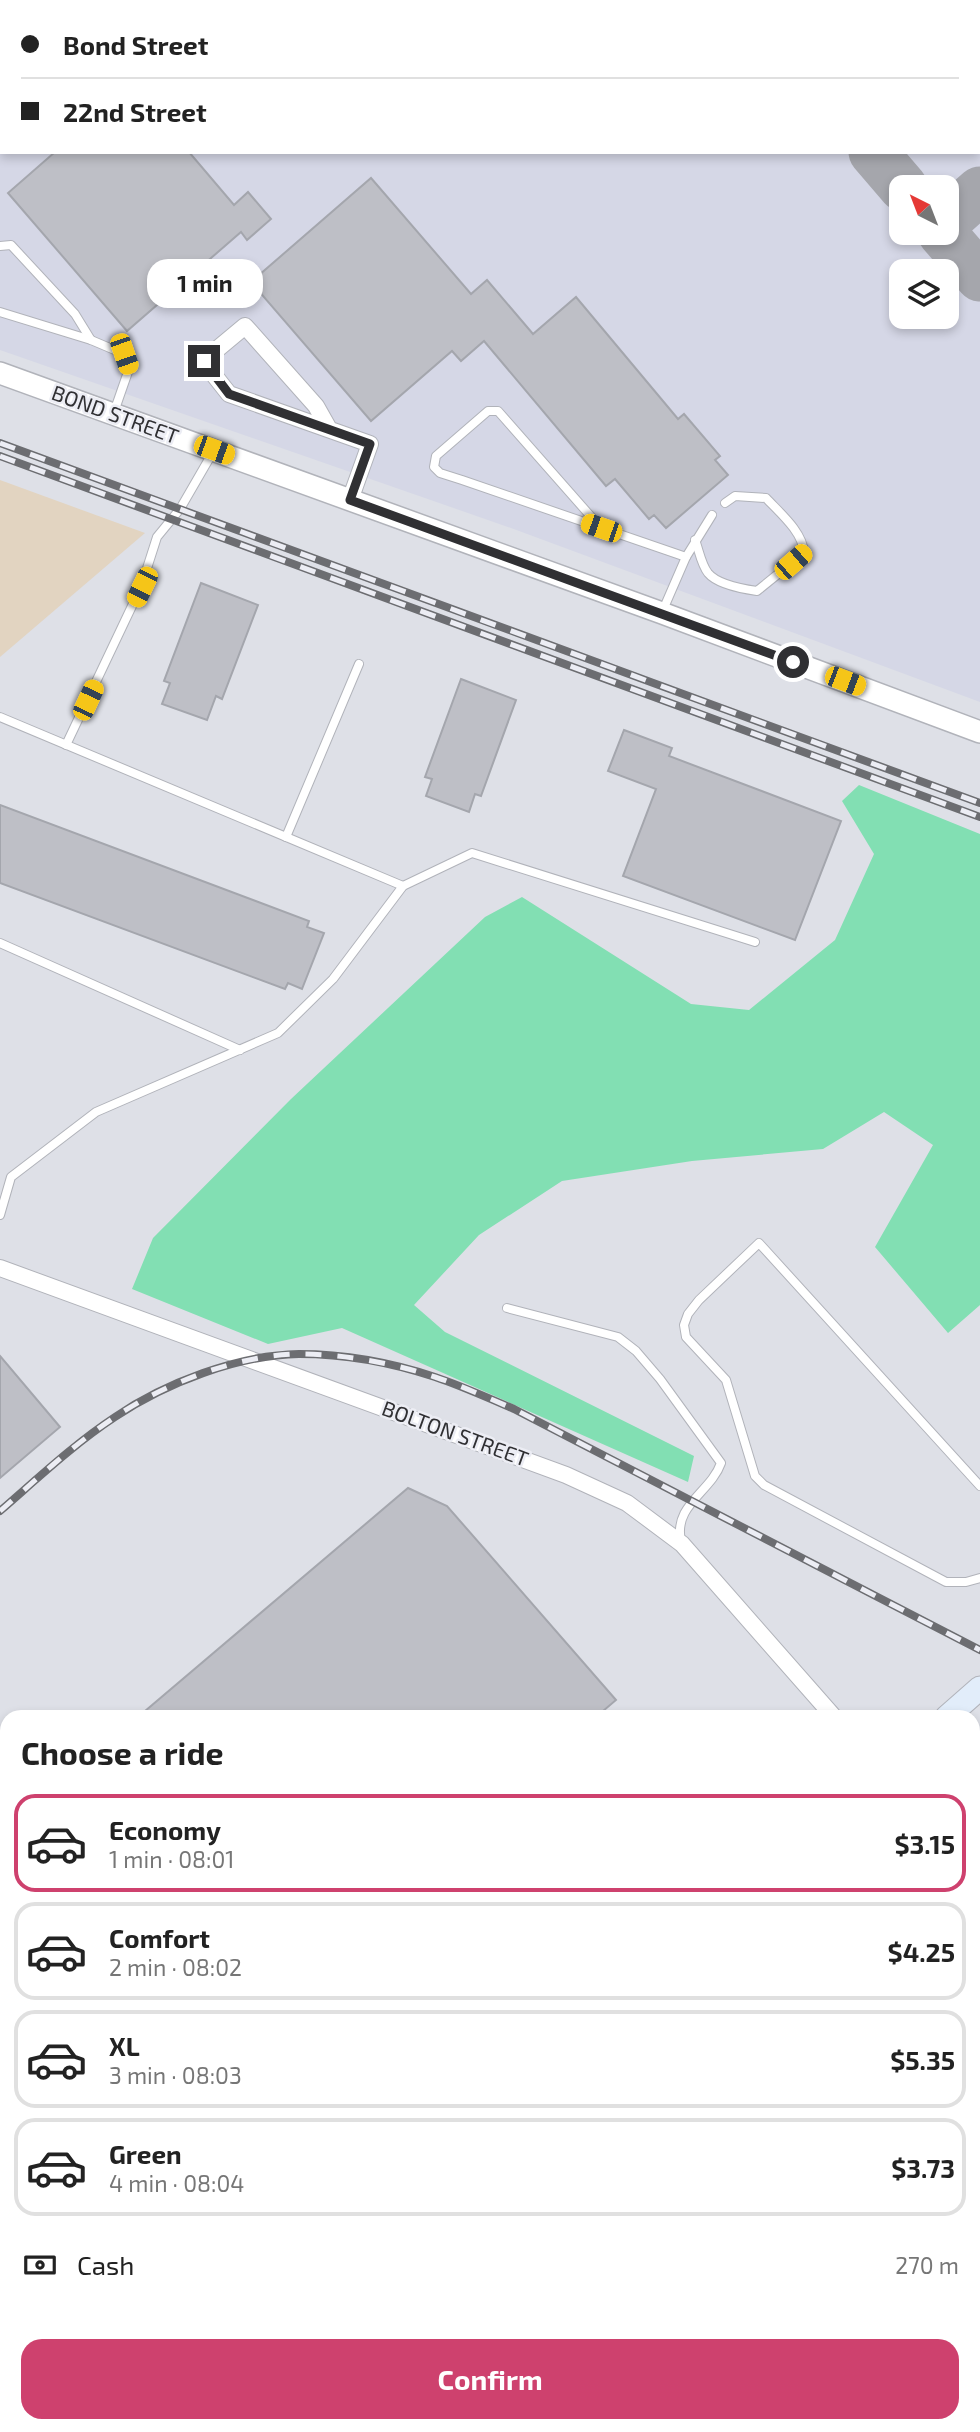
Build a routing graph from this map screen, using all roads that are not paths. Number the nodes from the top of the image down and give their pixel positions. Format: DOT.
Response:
graph roads {
  1 [pos="0,246"];
  2 [pos="0,312"];
  3 [pos="91,340"];
  4 [pos="0,373"];
  5 [pos="113,415"];
  6 [pos="329,429"];
  7 [pos="214,450"];
  8 [pos="350,500"];
  9 [pos="725,503"];
  10 [pos="712,515"];
  11 [pos="601,528"];
  12 [pos="695,540"];
  13 [pos="686,557"];
  14 [pos="662,613"];
  15 [pos="359,664"];
  16 [pos="0,717"];
  17 [pos="980,732"];
  18 [pos="66,745"];
  19 [pos="286,837"];
  20 [pos="403,886"];
  21 [pos="755,942"];
  22 [pos="0,943"];
  23 [pos="240,1050"];
  24 [pos="0,1215"];
  25 [pos="0,1268"];
  26 [pos="507,1308"];
  27 [pos="980,1486"];
  28 [pos="682,1544"];
  29 [pos="980,1578"];
  30 [pos="980,1688"];
  31 [pos="828,1710"];
  32 [pos="955,1710"];
  1 -- 3 [label="lane"];
  2 -- 3 [label="lane"];
  3 -- 5 [label="lane"];
  4 -- 5 [label="street, BOND STREET"];
  5 -- 7 [label="street, BOND STREET"];
  6 -- 6 [label="street"];
  6 -- 8 [label="street"];
  7 -- 8 [label="street, BOND STREET"];
  7 -- 18 [label="lane"];
  8 -- 14 [label="street, BOND STREET"];
  9 -- 12 [label="lane"];
  10 -- 12 [label="lane"];
  11 -- 11 [label="lane"];
  11 -- 13 [label="lane"];
  12 -- 13 [label="lane"];
  13 -- 14 [label="lane"];
  14 -- 17 [label="street, BOND STREET"];
  15 -- 19 [label="lane"];
  16 -- 18 [label="lane"];
  18 -- 19 [label="lane"];
  19 -- 20 [label="lane"];
  20 -- 21 [label="lane"];
  20 -- 23 [label="lane"];
  22 -- 23 [label="lane"];
  23 -- 24 [label="lane"];
  25 -- 28 [label="street, BOLTON STREET"];
  26 -- 28 [label="lane"];
  27 -- 29 [label="lane"];
  28 -- 31 [label="street, BOLTON STREET"];
  30 -- 32 [label="main road"];
}
